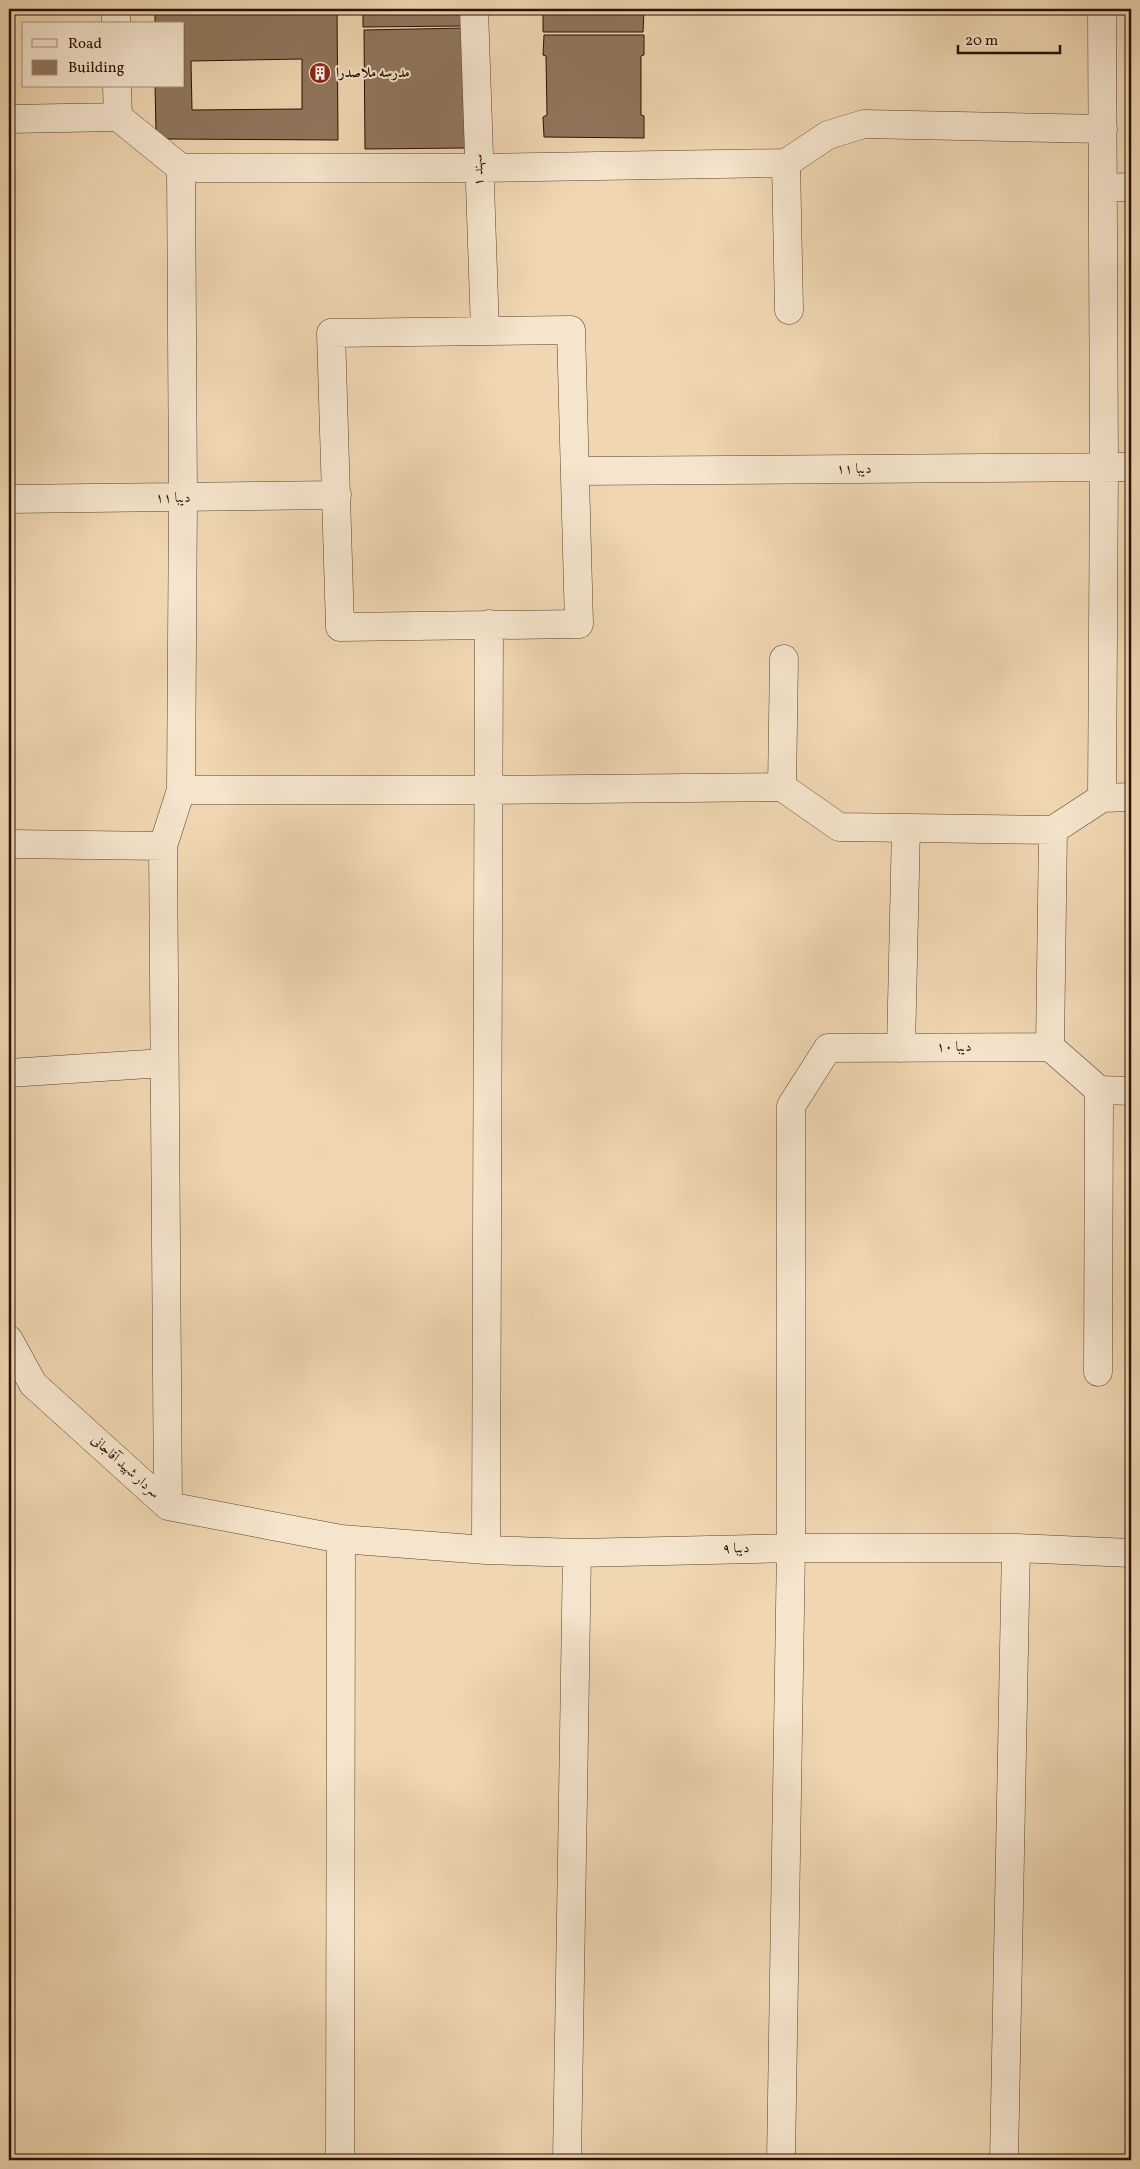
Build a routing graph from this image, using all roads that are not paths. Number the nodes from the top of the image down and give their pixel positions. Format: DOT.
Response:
graph roads {
  1 [pos="116,9"];
  2 [pos="474,9"];
  3 [pos="1102,9"];
  4 [pos="116,22"];
  5 [pos="117,88"];
  6 [pos="118,117"];
  7 [pos="9,119"];
  8 [pos="1103,129"];
  9 [pos="786,162"];
  10 [pos="181,168"];
  11 [pos="479,168"];
  12 [pos="1131,187"];
  13 [pos="1103,188"];
  14 [pos="789,310"];
  15 [pos="485,331"];
  16 [pos="1104,467"];
  17 [pos="1131,467"];
  18 [pos="576,471"];
  19 [pos="337,495"];
  20 [pos="9,498"];
  21 [pos="183,498"];
  22 [pos="489,624"];
  23 [pos="784,659"];
  24 [pos="782,787"];
  25 [pos="181,790"];
  26 [pos="489,790"];
  27 [pos="1131,797"];
  28 [pos="1102,798"];
  29 [pos="906,828"];
  30 [pos="1053,830"];
  31 [pos="9,844"];
  32 [pos="163,846"];
  33 [pos="1050,1047"];
  34 [pos="901,1048"];
  35 [pos="164,1063"];
  36 [pos="9,1072"];
  37 [pos="1099,1090"];
  38 [pos="1131,1091"];
  39 [pos="9,1340"];
  40 [pos="1098,1372"];
  41 [pos="168,1506"];
  42 [pos="341,1539"];
  43 [pos="791,1548"];
  44 [pos="1016,1548"];
  45 [pos="486,1550"];
  46 [pos="1131,1552"];
  47 [pos="577,1553"];
  48 [pos="340,2160"];
  49 [pos="568,2160"];
  50 [pos="781,2160"];
  51 [pos="1004,2160"];
  1 -- 4 [label="street"];
  2 -- 11 [label="street, سهند ۱"];
  3 -- 8 [label="street"];
  5 -- 6 [label="street"];
  6 -- 7 [label="street"];
  6 -- 10 [label="street"];
  8 -- 9 [label="street"];
  8 -- 13 [label="street"];
  9 -- 11 [label="street"];
  9 -- 14 [label="street"];
  10 -- 11 [label="street"];
  10 -- 21 [label="street"];
  11 -- 15 [label="street, سهند ۱"];
  12 -- 13 [label="street"];
  13 -- 16 [label="street"];
  15 -- 18 [label="street"];
  15 -- 19 [label="street"];
  16 -- 17 [label="street, دیبا ۱۱"];
  16 -- 18 [label="street, دیبا ۱۱"];
  16 -- 28 [label="street"];
  18 -- 22 [label="street"];
  19 -- 21 [label="street, دیبا ۱۱"];
  19 -- 22 [label="street"];
  20 -- 21 [label="street, دیبا ۱۱"];
  21 -- 25 [label="street"];
  22 -- 26 [label="street"];
  23 -- 24 [label="street"];
  24 -- 26 [label="street"];
  24 -- 29 [label="street"];
  25 -- 26 [label="street"];
  25 -- 32 [label="street"];
  26 -- 45 [label="street"];
  27 -- 28 [label="street"];
  28 -- 30 [label="street"];
  29 -- 30 [label="street"];
  29 -- 34 [label="street"];
  30 -- 33 [label="street"];
  31 -- 32 [label="street"];
  32 -- 35 [label="street"];
  33 -- 34 [label="street, دیبا ۱۰"];
  33 -- 37 [label="street"];
  34 -- 43 [label="street, دیبا ۱۰"];
  35 -- 36 [label="street"];
  35 -- 41 [label="street"];
  37 -- 38 [label="street"];
  37 -- 40 [label="street"];
  39 -- 41 [label="street, سردار شهید آقاجانی"];
  41 -- 42 [label="street, سردار شهید آقاجانی"];
  42 -- 45 [label="street, دیبا ۹"];
  42 -- 48 [label="street"];
  43 -- 44 [label="street, دیبا ۹"];
  43 -- 47 [label="street, دیبا ۹"];
  43 -- 50 [label="street"];
  44 -- 46 [label="street, دیبا ۹"];
  44 -- 51 [label="street"];
  45 -- 47 [label="street, دیبا ۹"];
  47 -- 49 [label="street"];
}
